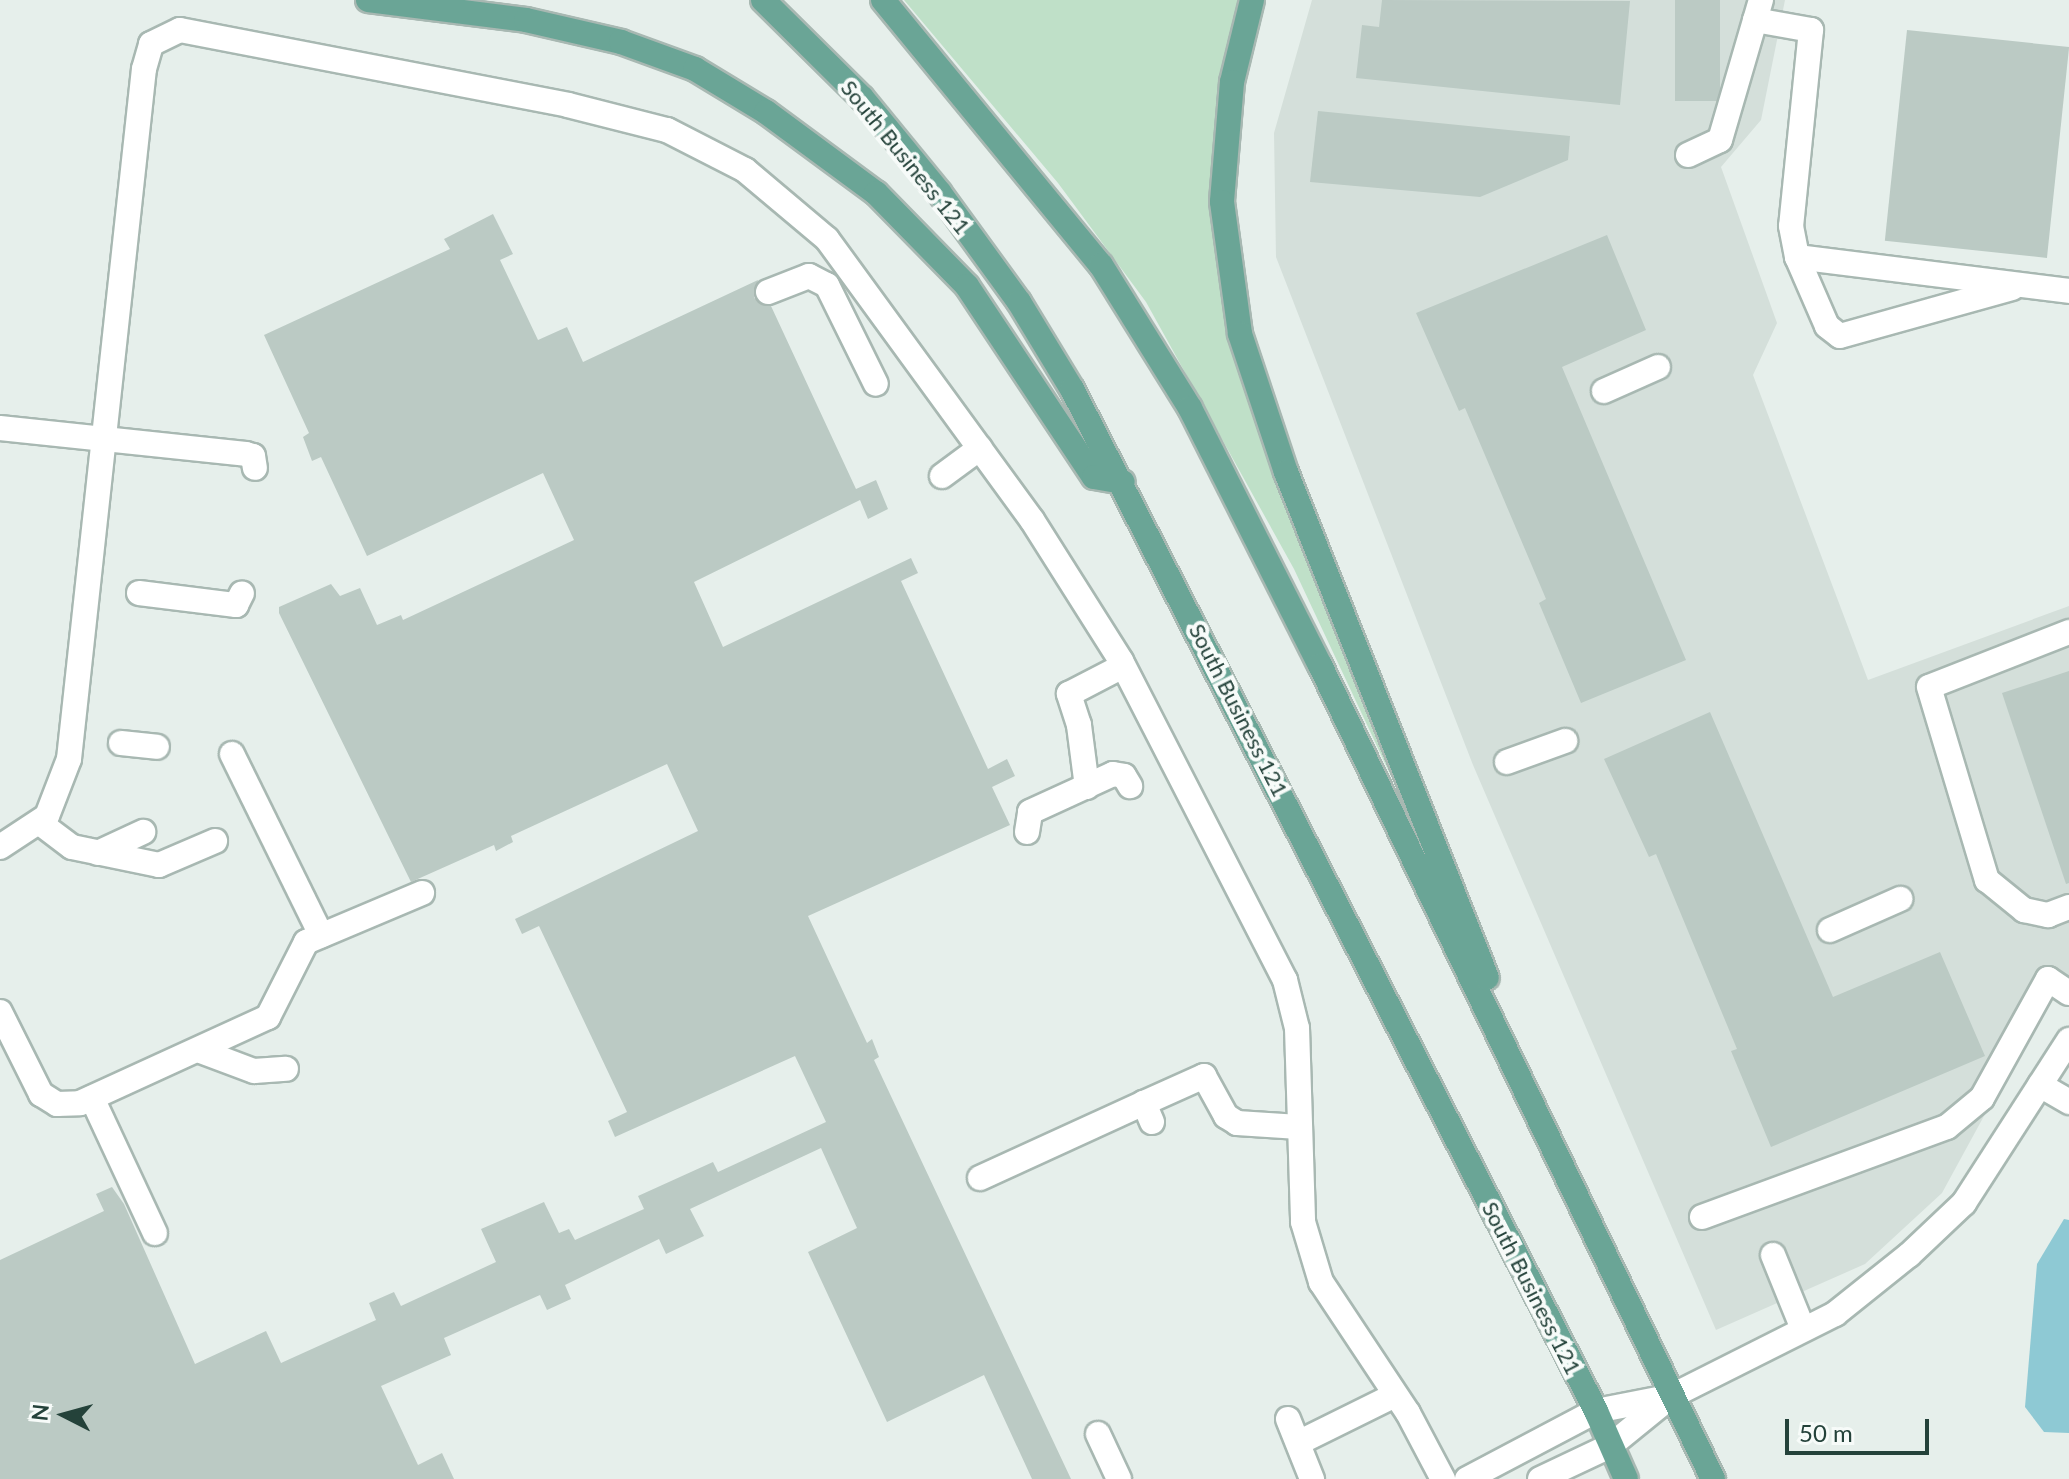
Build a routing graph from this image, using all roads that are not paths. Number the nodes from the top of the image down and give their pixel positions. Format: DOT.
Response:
graph roads {
  1 [pos="368,0"];
  2 [pos="763,0"];
  3 [pos="883,0"];
  4 [pos="1252,0"];
  5 [pos="1758,10"];
  6 [pos="1688,155"];
  7 [pos="1797,257"];
  8 [pos="2022,285"];
  9 [pos="2069,291"];
  10 [pos="768,292"];
  11 [pos="1658,367"];
  12 [pos="876,384"];
  13 [pos="1604,391"];
  14 [pos="0,428"];
  15 [pos="103,438"];
  16 [pos="980,448"];
  17 [pos="255,468"];
  18 [pos="942,476"];
  19 [pos="1123,482"];
  20 [pos="139,593"];
  21 [pos="242,593"];
  22 [pos="2069,632"];
  23 [pos="1123,666"];
  24 [pos="1565,741"];
  25 [pos="121,743"];
  26 [pos="157,747"];
  27 [pos="232,754"];
  28 [pos="1507,762"];
  29 [pos="1130,786"];
  30 [pos="1087,787"];
  31 [pos="40,823"];
  32 [pos="143,832"];
  33 [pos="1027,832"];
  34 [pos="215,841"];
  35 [pos="0,847"];
  36 [pos="98,853"];
  37 [pos="422,893"];
  38 [pos="1900,899"];
  39 [pos="2069,907"];
  40 [pos="1830,930"];
  41 [pos="321,935"];
  42 [pos="2069,993"];
  43 [pos="0,1012"];
  44 [pos="2069,1040"];
  45 [pos="198,1050"];
  46 [pos="286,1069"];
  47 [pos="2040,1085"];
  48 [pos="92,1098"];
  49 [pos="2069,1102"];
  50 [pos="1299,1127"];
  51 [pos="1546,1137"];
  52 [pos="980,1178"];
  53 [pos="1702,1217"];
  54 [pos="155,1233"];
  55 [pos="1773,1255"];
  56 [pos="1803,1329"];
  57 [pos="1395,1395"];
  58 [pos="1670,1397"];
  59 [pos="1596,1411"];
  60 [pos="1288,1419"];
  61 [pos="1098,1434"];
  62 [pos="1300,1442"];
  63 [pos="1610,1446"];
  64 [pos="1119,1479"];
  65 [pos="1312,1479"];
  66 [pos="1443,1479"];
  67 [pos="1467,1479"];
  68 [pos="1540,1479"];
  69 [pos="1626,1479"];
  70 [pos="1713,1479"];
  1 -- 19 [label="main road"];
  2 -- 19 [label="main road, South Business 121"];
  3 -- 51 [label="main road"];
  4 -- 51 [label="main road"];
  5 -- 6 [label="street"];
  5 -- 7 [label="street"];
  7 -- 8 [label="street"];
  7 -- 8 [label="street"];
  8 -- 9 [label="street"];
  10 -- 12 [label="street"];
  11 -- 13 [label="street"];
  14 -- 15 [label="street"];
  15 -- 16 [label="street"];
  15 -- 17 [label="street"];
  15 -- 31 [label="street"];
  16 -- 18 [label="street"];
  16 -- 23 [label="street"];
  19 -- 59 [label="main road, South Business 121"];
  20 -- 21 [label="street"];
  22 -- 39 [label="street"];
  23 -- 30 [label="street"];
  23 -- 50 [label="street"];
  24 -- 28 [label="street"];
  25 -- 26 [label="street"];
  27 -- 41 [label="street"];
  29 -- 30 [label="street"];
  30 -- 33 [label="street"];
  31 -- 35 [label="street"];
  31 -- 36 [label="street"];
  32 -- 36 [label="street"];
  34 -- 36 [label="street"];
  37 -- 41 [label="street"];
  38 -- 40 [label="street"];
  41 -- 45 [label="street"];
  42 -- 53 [label="street"];
  43 -- 48 [label="street"];
  44 -- 47 [label="street"];
  45 -- 46 [label="street"];
  45 -- 48 [label="street"];
  47 -- 49 [label="street"];
  47 -- 56 [label="street"];
  48 -- 54 [label="street"];
  50 -- 52 [label="street"];
  50 -- 57 [label="street"];
  51 -- 58 [label="main road"];
  55 -- 56 [label="street"];
  56 -- 58 [label="street"];
  57 -- 62 [label="street"];
  57 -- 66 [label="street"];
  58 -- 59 [label="street"];
  58 -- 63 [label="street"];
  58 -- 70 [label="main road"];
  59 -- 63 [label="main road, South Business 121"];
  59 -- 67 [label="street"];
  60 -- 62 [label="street"];
  61 -- 64 [label="street"];
  62 -- 65 [label="street"];
  63 -- 68 [label="street"];
  63 -- 69 [label="main road, South Business 121"];
}
